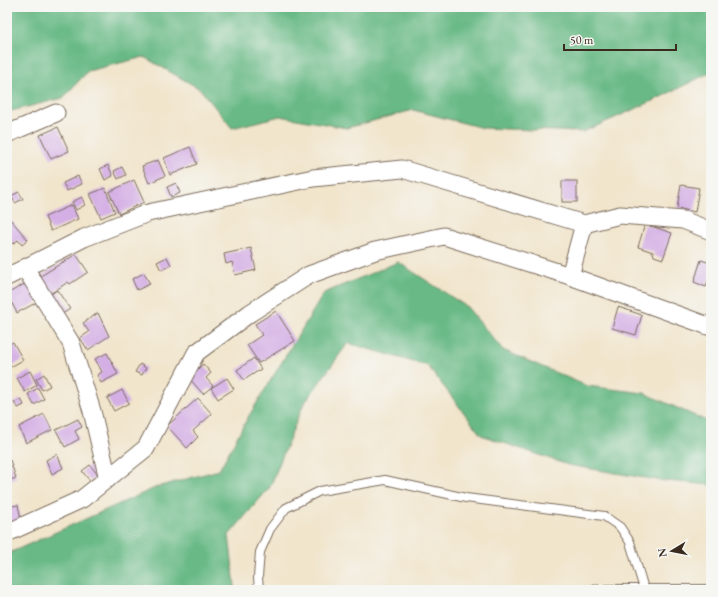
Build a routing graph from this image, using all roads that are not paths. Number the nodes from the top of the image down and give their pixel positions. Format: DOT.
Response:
graph roads {
  1 [pos="56,113"];
  2 [pos="7,134"];
  3 [pos="584,224"];
  4 [pos="711,231"];
  5 [pos="25,268"];
  6 [pos="7,276"];
  7 [pos="570,276"];
  8 [pos="711,327"];
  9 [pos="108,479"];
  10 [pos="7,533"];
  11 [pos="644,589"];
  12 [pos="711,589"];
  13 [pos="260,590"];
  14 [pos="588,590"];
  1 -- 2 [label="street"];
  3 -- 4 [label="street"];
  3 -- 5 [label="street"];
  3 -- 7 [label="street"];
  5 -- 6 [label="street"];
  5 -- 9 [label="street"];
  7 -- 8 [label="street"];
  7 -- 9 [label="street"];
  9 -- 10 [label="street"];
  11 -- 12 [label="lane"];
  11 -- 13 [label="lane"];
  11 -- 14 [label="lane"];
}
